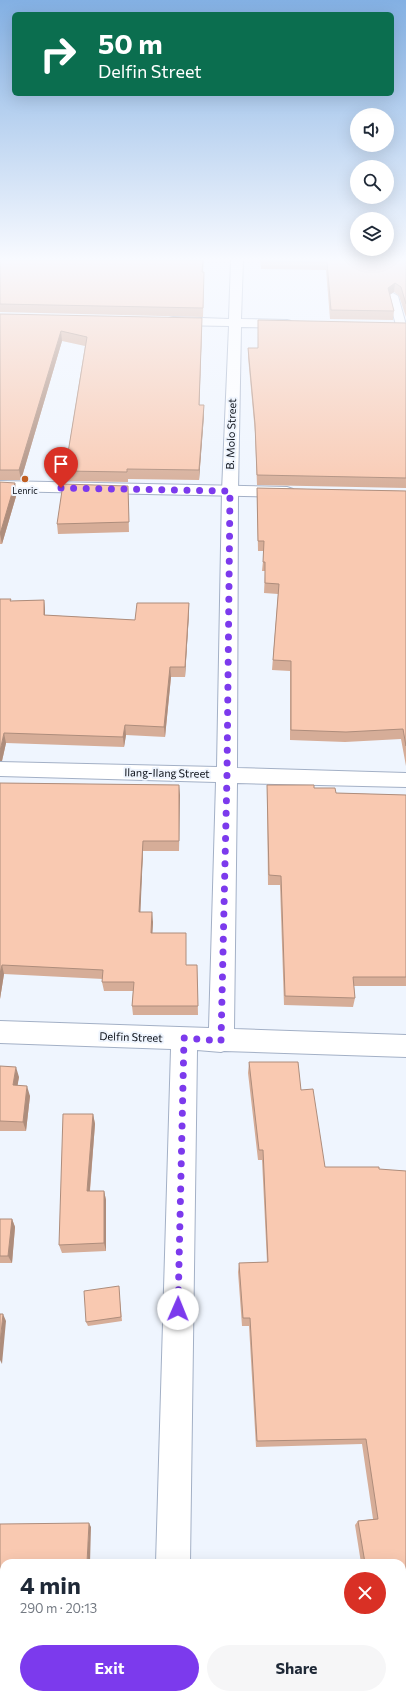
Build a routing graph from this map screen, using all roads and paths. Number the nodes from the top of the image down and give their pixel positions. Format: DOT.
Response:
graph roads {
  1 [pos="235,339"];
  2 [pos="0,486"];
  3 [pos="230,491"];
  4 [pos="299,492"];
  5 [pos="0,769"];
  6 [pos="227,774"];
  7 [pos="406,780"];
  8 [pos="0,1032"];
  9 [pos="184,1038"];
  10 [pos="221,1041"];
  11 [pos="406,1046"];
  12 [pos="173,1559"];
  1 -- 3 [label="street, B. Molo Street"];
  2 -- 3 [label="street"];
  3 -- 4 [label="street"];
  3 -- 6 [label="street, B. Molo Street"];
  5 -- 6 [label="street, Ilang-Ilang Street"];
  6 -- 7 [label="street, Ilang-Ilang Street"];
  6 -- 10 [label="street, B. Molo Street"];
  8 -- 9 [label="street, Delfin Street"];
  9 -- 10 [label="street, Delfin Street"];
  9 -- 12 [label="street"];
  10 -- 11 [label="street, Delfin Street"];
}
